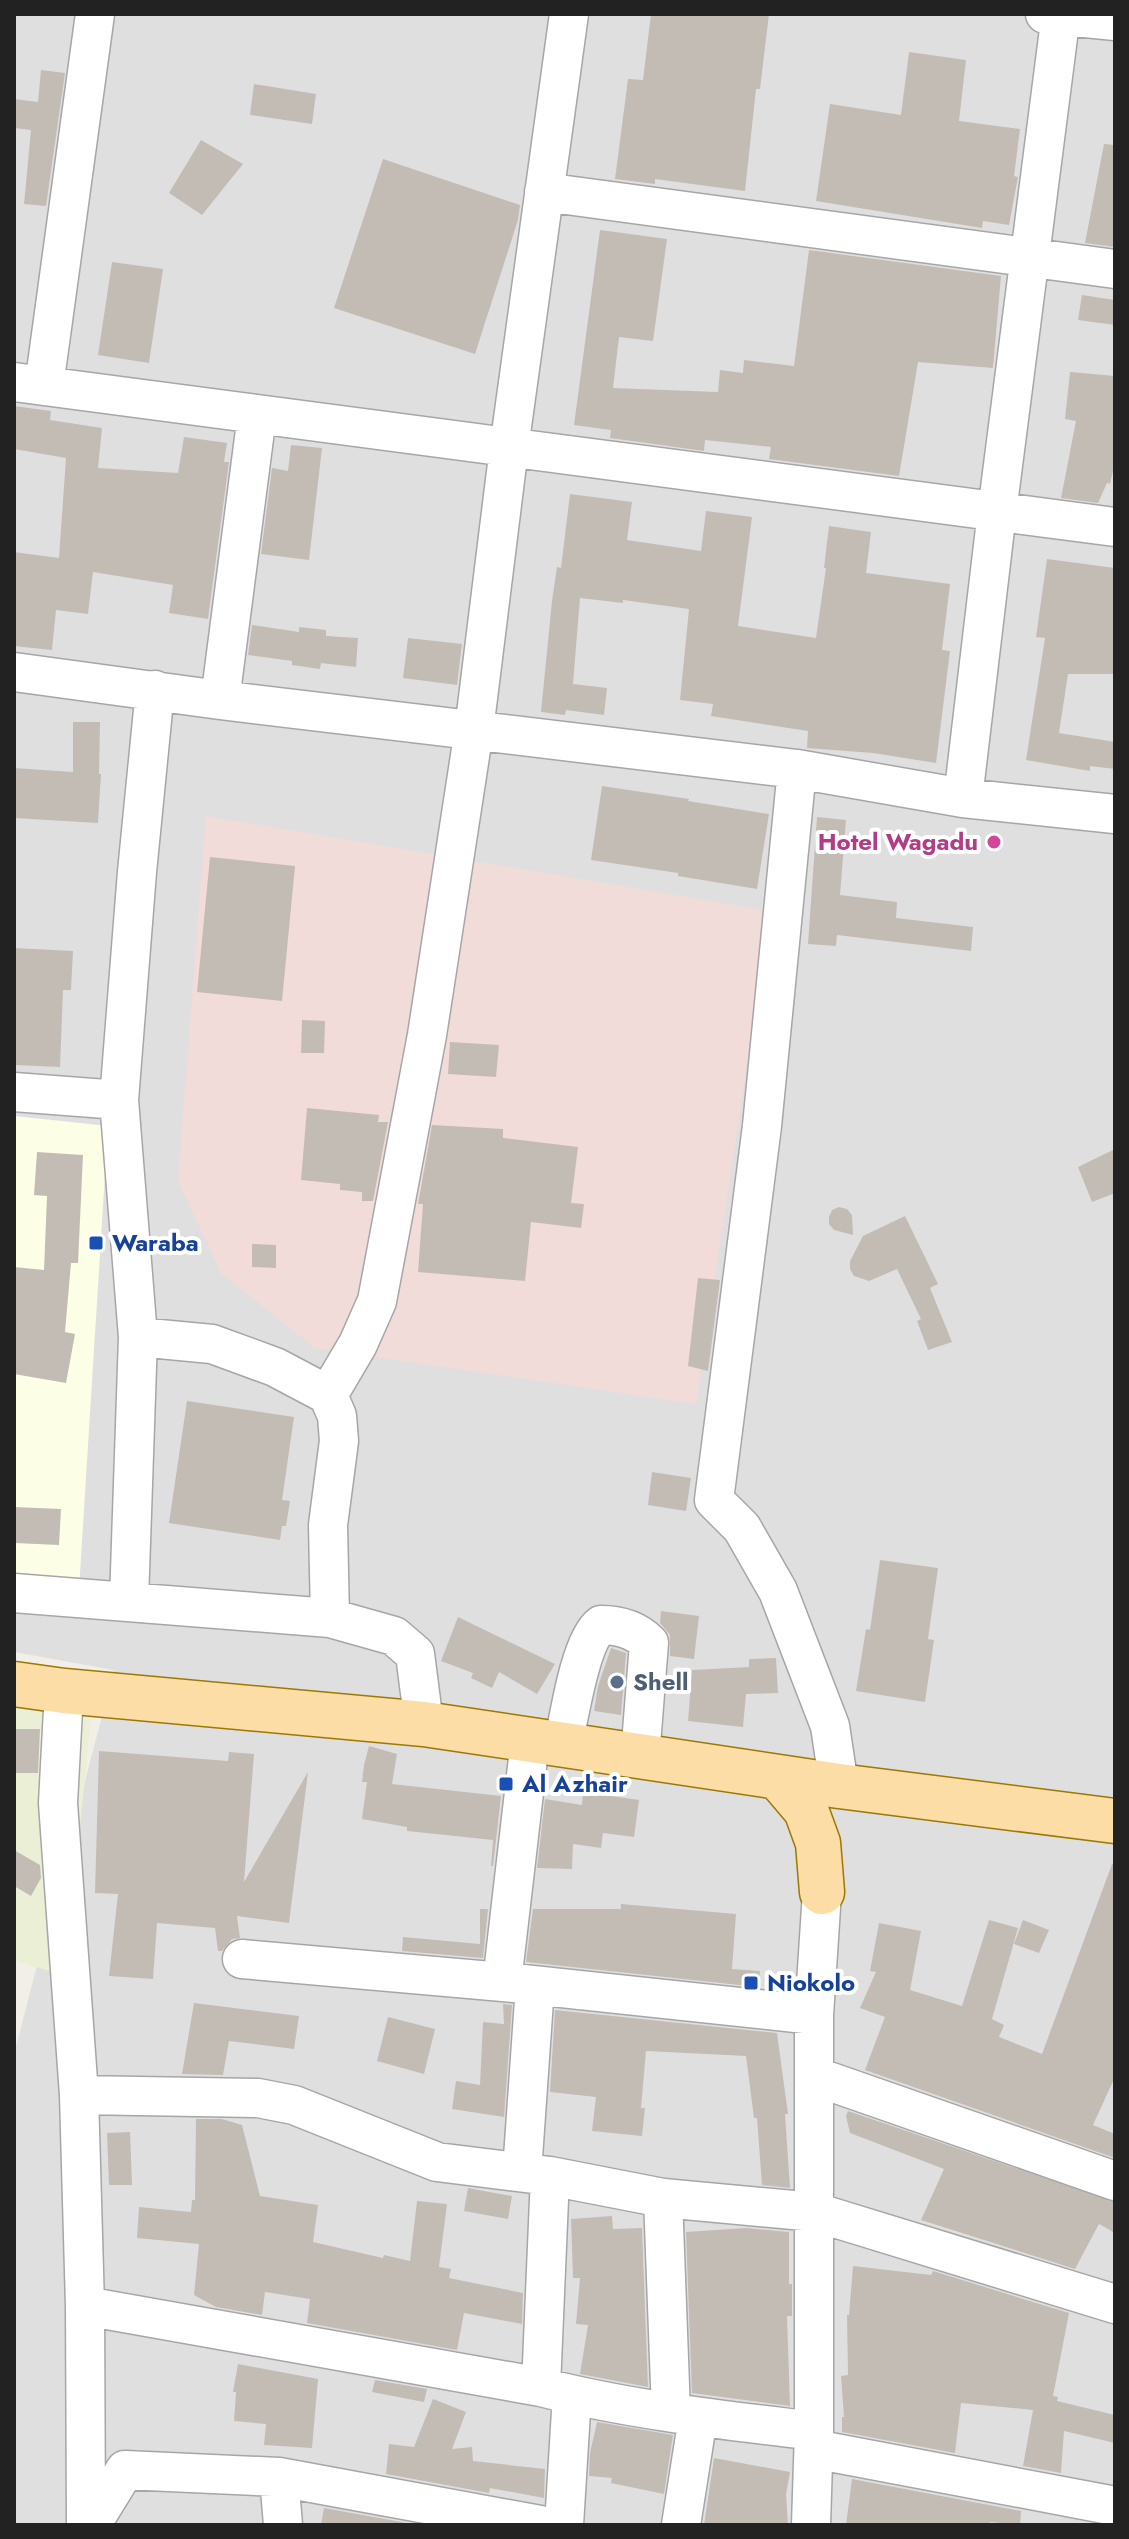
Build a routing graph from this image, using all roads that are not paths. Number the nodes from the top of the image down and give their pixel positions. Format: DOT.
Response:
graph roads {
  1 [pos="95,14"];
  2 [pos="569,14"];
  3 [pos="1056,15"];
  4 [pos="1115,21"];
  5 [pos="544,192"];
  6 [pos="1030,259"];
  7 [pos="1115,269"];
  8 [pos="29,384"];
  9 [pos="257,415"];
  10 [pos="509,448"];
  11 [pos="997,512"];
  12 [pos="1115,527"];
  13 [pos="14,672"];
  14 [pos="155,690"];
  15 [pos="220,700"];
  16 [pos="474,730"];
  17 [pos="797,769"];
  18 [pos="963,798"];
  19 [pos="1115,814"];
  20 [pos="14,1092"];
  21 [pos="119,1100"];
  22 [pos="138,1337"];
  23 [pos="328,1395"];
  24 [pos="14,1593"];
  25 [pos="129,1601"];
  26 [pos="330,1618"];
  27 [pos="14,1684"];
  28 [pos="64,1691"];
  29 [pos="424,1724"];
  30 [pos="547,1743"];
  31 [pos="640,1757"];
  32 [pos="778,1777"];
  33 [pos="857,1788"];
  34 [pos="1115,1821"];
  35 [pos="822,1892"];
  36 [pos="242,1959"];
  37 [pos="518,1984"];
  38 [pos="814,2015"];
  39 [pos="814,2076"];
  40 [pos="79,2095"];
  41 [pos="536,2174"];
  42 [pos="1115,2181"];
  43 [pos="663,2198"];
  44 [pos="815,2212"];
  45 [pos="1115,2304"];
  46 [pos="85,2306"];
  47 [pos="557,2391"];
  48 [pos="684,2414"];
  49 [pos="814,2440"];
  50 [pos="279,2477"];
  51 [pos="1115,2506"];
  52 [pos="88,2525"];
  53 [pos="283,2525"];
  54 [pos="540,2525"];
  55 [pos="564,2525"];
  56 [pos="681,2525"];
  57 [pos="811,2525"];
  1 -- 8 [label="street"];
  2 -- 5 [label="street"];
  3 -- 4 [label="street"];
  3 -- 6 [label="street"];
  5 -- 6 [label="street"];
  5 -- 10 [label="street"];
  6 -- 7 [label="street"];
  6 -- 11 [label="street"];
  8 -- 9 [label="street"];
  9 -- 10 [label="street"];
  9 -- 15 [label="street"];
  10 -- 11 [label="street"];
  10 -- 16 [label="street"];
  11 -- 12 [label="street"];
  11 -- 18 [label="street"];
  13 -- 14 [label="street"];
  14 -- 15 [label="street"];
  14 -- 21 [label="street"];
  15 -- 16 [label="street"];
  16 -- 17 [label="street"];
  16 -- 23 [label="street"];
  17 -- 18 [label="street"];
  17 -- 33 [label="street"];
  18 -- 19 [label="street"];
  20 -- 21 [label="street"];
  21 -- 22 [label="street"];
  22 -- 23 [label="street"];
  22 -- 25 [label="street"];
  23 -- 26 [label="street"];
  24 -- 25 [label="street"];
  25 -- 26 [label="street"];
  26 -- 29 [label="street"];
  27 -- 28 [label="main road"];
  28 -- 29 [label="main road"];
  28 -- 40 [label="street"];
  29 -- 30 [label="main road"];
  30 -- 31 [label="main road"];
  30 -- 31 [label="street"];
  30 -- 37 [label="street"];
  31 -- 32 [label="main road"];
  32 -- 33 [label="main road"];
  32 -- 35 [label="main road"];
  33 -- 34 [label="main road"];
  33 -- 35 [label="main road"];
  35 -- 38 [label="street"];
  36 -- 37 [label="street"];
  37 -- 38 [label="street"];
  37 -- 41 [label="street"];
  38 -- 39 [label="street"];
  39 -- 42 [label="street"];
  39 -- 44 [label="street"];
  40 -- 41 [label="street"];
  40 -- 46 [label="street"];
  41 -- 43 [label="street"];
  41 -- 47 [label="street"];
  43 -- 44 [label="street"];
  43 -- 48 [label="street"];
  44 -- 45 [label="street"];
  44 -- 49 [label="street"];
  46 -- 47 [label="street"];
  46 -- 52 [label="street"];
  47 -- 48 [label="street"];
  47 -- 55 [label="street"];
  48 -- 49 [label="street"];
  48 -- 56 [label="street"];
  49 -- 51 [label="street"];
  49 -- 57 [label="street"];
  50 -- 52 [label="street"];
  50 -- 53 [label="street"];
  50 -- 54 [label="street"];
}
